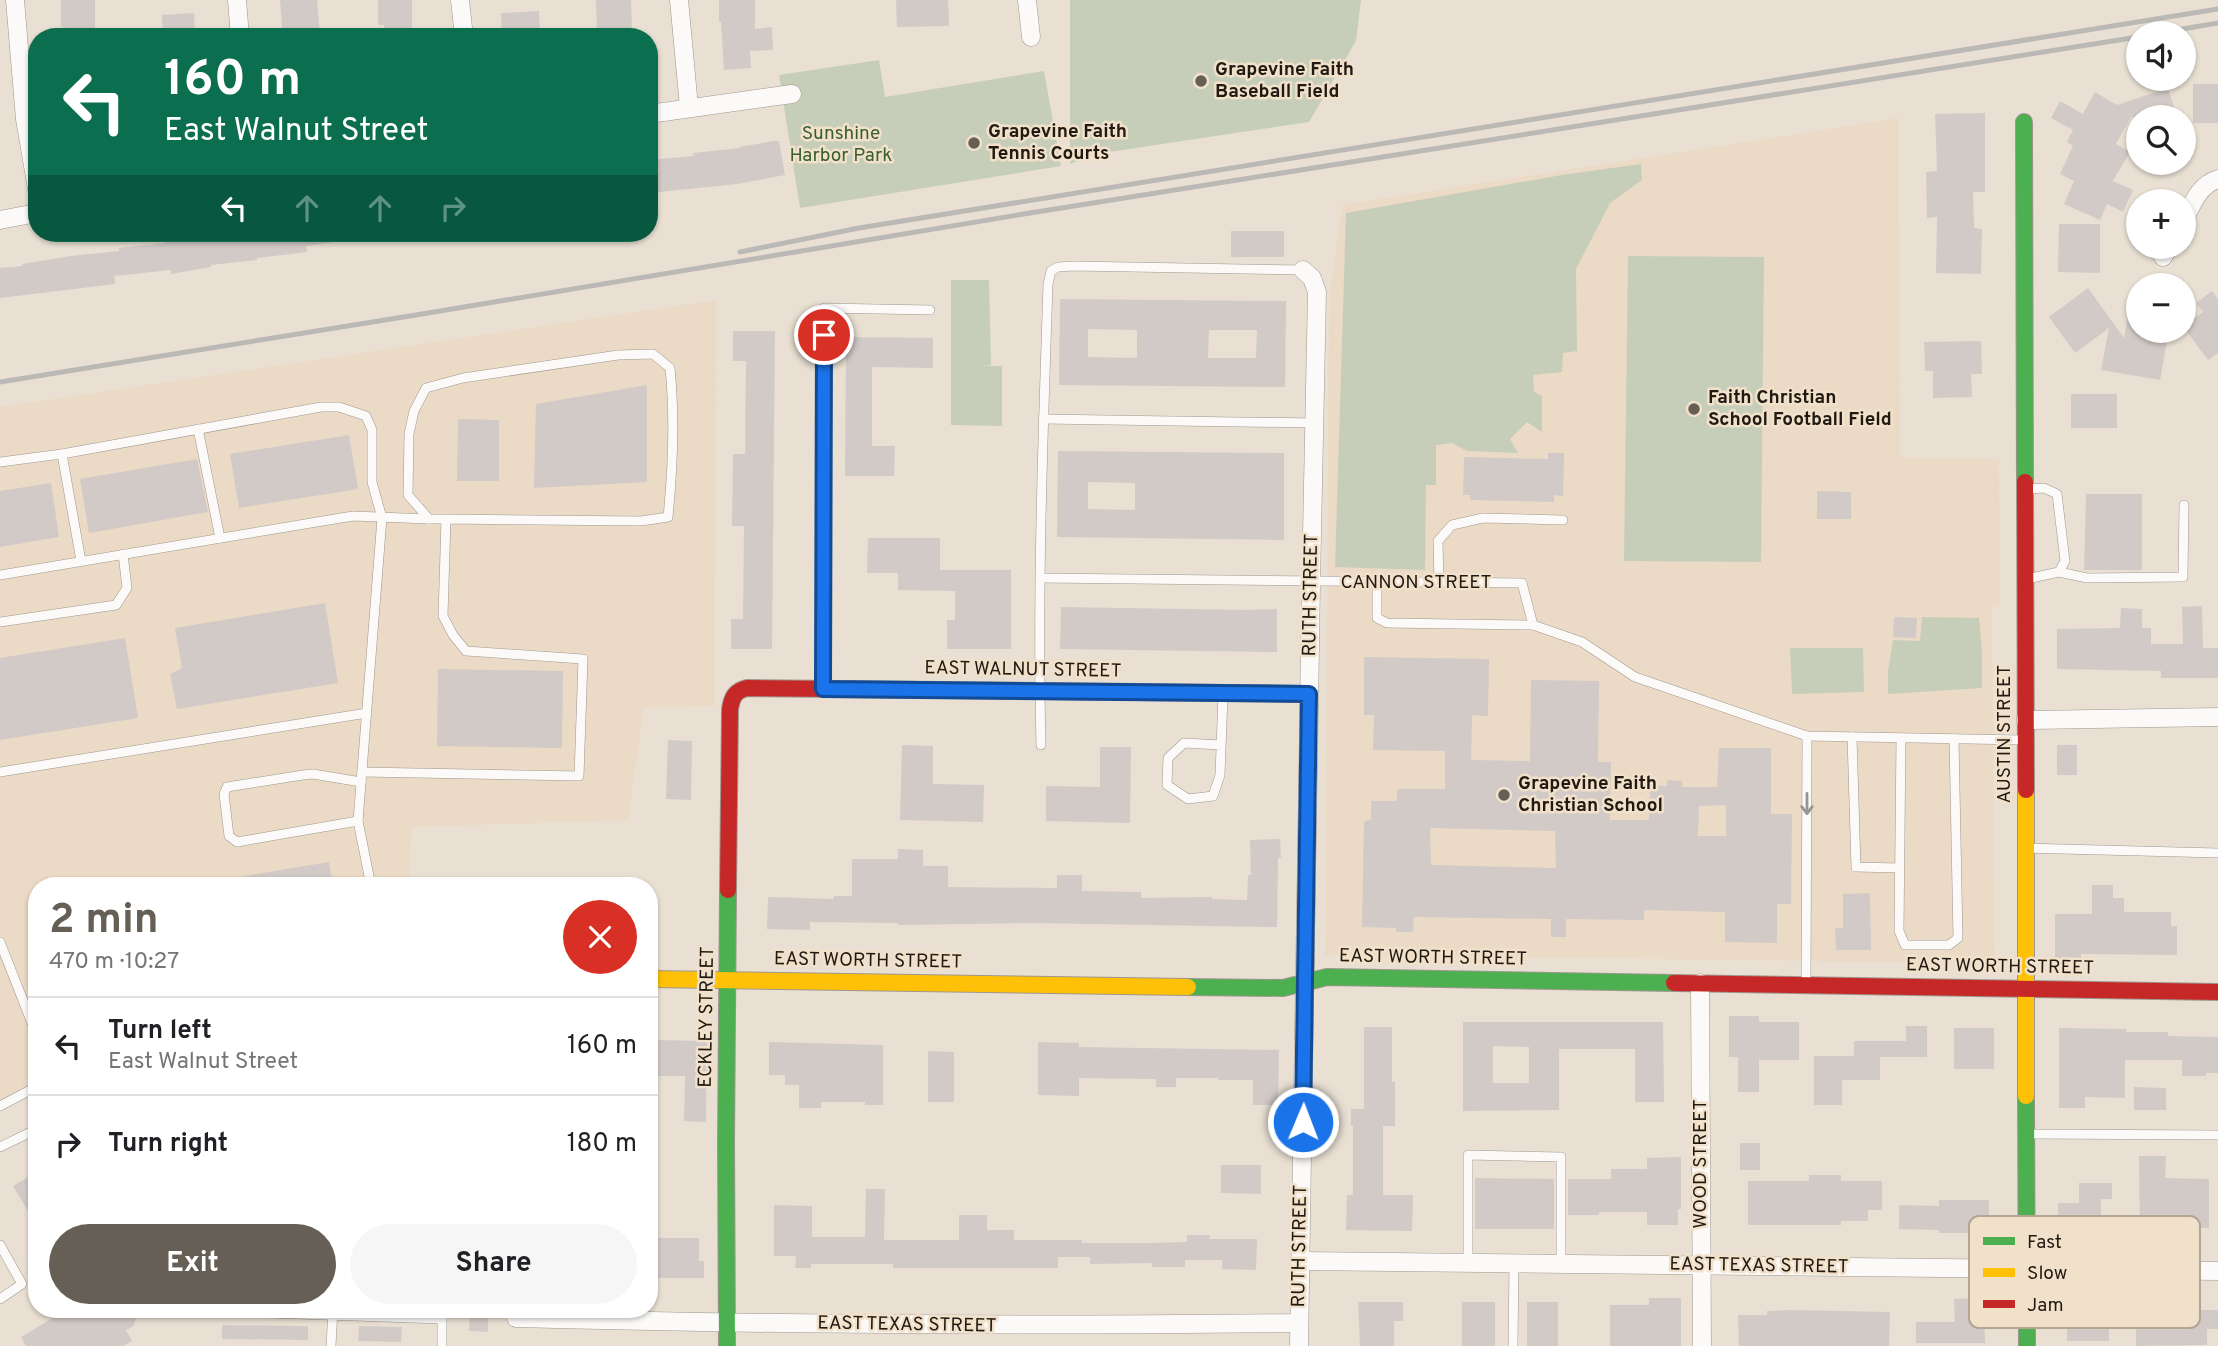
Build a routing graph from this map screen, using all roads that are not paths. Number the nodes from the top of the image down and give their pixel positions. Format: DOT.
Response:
graph roads {
  1 [pos="15,0"];
  2 [pos="237,0"];
  3 [pos="460,0"];
  4 [pos="679,0"];
  5 [pos="1027,0"];
  6 [pos="239,28"];
  7 [pos="463,28"];
  8 [pos="1031,37"];
  9 [pos="792,94"];
  10 [pos="689,107"];
  11 [pos="658,112"];
  12 [pos="2024,122"];
  13 [pos="28,136"];
  14 [pos="2218,179"];
  15 [pos="2196,198"];
  16 [pos="28,214"];
  17 [pos="0,219"];
  18 [pos="1303,270"];
  19 [pos="930,310"];
  20 [pos="1043,419"];
  21 [pos="1314,424"];
  22 [pos="198,429"];
  23 [pos="62,454"];
  24 [pos="0,462"];
  25 [pos="2025,489"];
  26 [pos="2184,505"];
  27 [pos="382,518"];
  28 [pos="429,519"];
  29 [pos="446,519"];
  30 [pos="1563,520"];
  31 [pos="220,538"];
  32 [pos="124,554"];
  33 [pos="80,562"];
  34 [pos="2059,572"];
  35 [pos="0,575"];
  36 [pos="1041,578"];
  37 [pos="2025,579"];
  38 [pos="1311,582"];
  39 [pos="1377,582"];
  40 [pos="1439,583"];
  41 [pos="0,622"];
  42 [pos="1533,625"];
  43 [pos="823,689"];
  44 [pos="737,691"];
  45 [pos="1040,692"];
  46 [pos="1223,693"];
  47 [pos="1309,694"];
  48 [pos="367,713"];
  49 [pos="2218,717"];
  50 [pos="2026,720"];
  51 [pos="1807,736"];
  52 [pos="1852,737"];
  53 [pos="1901,738"];
  54 [pos="1954,739"];
  55 [pos="2026,740"];
  56 [pos="1041,745"];
  57 [pos="1221,745"];
  58 [pos="0,772"];
  59 [pos="362,777"];
  60 [pos="358,821"];
  61 [pos="2026,848"];
  62 [pos="2218,853"];
  63 [pos="1899,869"];
  64 [pos="369,877"];
  65 [pos="0,942"];
  66 [pos="658,979"];
  67 [pos="729,980"];
  68 [pos="1305,982"];
  69 [pos="1700,983"];
  70 [pos="1806,985"];
  71 [pos="2026,988"];
  72 [pos="2218,992"];
  73 [pos="28,1013"];
  74 [pos="28,1090"];
  75 [pos="0,1106"];
  76 [pos="28,1133"];
  77 [pos="2026,1134"];
  78 [pos="2218,1136"];
  79 [pos="0,1147"];
  80 [pos="2027,1216"];
  81 [pos="0,1245"];
  82 [pos="1300,1261"];
  83 [pos="1468,1263"];
  84 [pos="1514,1263"];
  85 [pos="1561,1264"];
  86 [pos="1702,1265"];
  87 [pos="1969,1268"];
  88 [pos="2200,1271"];
  89 [pos="2218,1271"];
  90 [pos="0,1299"];
  91 [pos="333,1318"];
  92 [pos="442,1318"];
  93 [pos="516,1318"];
  94 [pos="727,1324"];
  95 [pos="1299,1324"];
  96 [pos="2027,1328"];
  97 [pos="331,1346"];
  98 [pos="442,1346"];
  99 [pos="727,1346"];
  100 [pos="1299,1346"];
  101 [pos="1513,1346"];
  102 [pos="1702,1346"];
  103 [pos="2027,1346"];
  1 -- 13 [label="street"];
  2 -- 6 [label="street"];
  3 -- 7 [label="street"];
  4 -- 10 [label="street"];
  5 -- 8 [label="street"];
  9 -- 10 [label="street"];
  10 -- 11 [label="street"];
  12 -- 25 [label="street, AUSTIN STREET"];
  14 -- 15 [label="street"];
  16 -- 17 [label="street"];
  18 -- 20 [label="lane"];
  18 -- 21 [label="street, RUTH STREET"];
  19 -- 43 [label="lane"];
  20 -- 21 [label="lane"];
  20 -- 36 [label="lane"];
  21 -- 38 [label="street, RUTH STREET"];
  22 -- 23 [label="lane"];
  22 -- 27 [label="lane"];
  22 -- 31 [label="lane"];
  23 -- 24 [label="lane"];
  23 -- 33 [label="lane"];
  25 -- 34 [label="lane"];
  25 -- 37 [label="street, AUSTIN STREET"];
  26 -- 34 [label="lane"];
  27 -- 28 [label="lane"];
  27 -- 31 [label="lane"];
  27 -- 48 [label="lane"];
  28 -- 29 [label="lane"];
  28 -- 29 [label="lane"];
  29 -- 59 [label="lane"];
  30 -- 40 [label="lane"];
  31 -- 32 [label="lane"];
  32 -- 33 [label="lane"];
  32 -- 41 [label="lane"];
  33 -- 35 [label="lane"];
  34 -- 37 [label="lane"];
  36 -- 38 [label="lane, CANNON STREET"];
  36 -- 45 [label="lane"];
  37 -- 50 [label="street, AUSTIN STREET"];
  38 -- 39 [label="lane, CANNON STREET"];
  38 -- 47 [label="street, RUTH STREET"];
  39 -- 40 [label="lane, CANNON STREET"];
  39 -- 42 [label="lane"];
  40 -- 42 [label="lane, CANNON STREET"];
  42 -- 51 [label="lane"];
  43 -- 44 [label="street, EAST WALNUT STREET"];
  43 -- 45 [label="street, EAST WALNUT STREET"];
  44 -- 67 [label="street, ECKLEY STREET"];
  45 -- 46 [label="street, EAST WALNUT STREET"];
  45 -- 56 [label="lane"];
  46 -- 47 [label="street, EAST WALNUT STREET"];
  46 -- 57 [label="lane"];
  47 -- 68 [label="street, RUTH STREET"];
  48 -- 58 [label="lane"];
  48 -- 59 [label="lane"];
  49 -- 50 [label="street"];
  50 -- 55 [label="street, AUSTIN STREET"];
  51 -- 52 [label="lane"];
  51 -- 70 [label="lane, one-way"];
  52 -- 53 [label="lane"];
  52 -- 63 [label="lane"];
  53 -- 54 [label="lane"];
  53 -- 63 [label="lane"];
  54 -- 55 [label="lane"];
  54 -- 63 [label="lane"];
  55 -- 61 [label="street, AUSTIN STREET"];
  57 -- 57 [label="lane"];
  59 -- 60 [label="lane"];
  59 -- 60 [label="lane"];
  60 -- 64 [label="lane"];
  61 -- 62 [label="lane"];
  61 -- 71 [label="street, AUSTIN STREET"];
  65 -- 73 [label="lane"];
  66 -- 67 [label="street, EAST WORTH STREET"];
  67 -- 68 [label="street, EAST WORTH STREET"];
  67 -- 94 [label="street, ECKLEY STREET"];
  68 -- 69 [label="street, EAST WORTH STREET"];
  68 -- 82 [label="street, RUTH STREET"];
  69 -- 70 [label="street, EAST WORTH STREET"];
  69 -- 86 [label="street, WOOD STREET"];
  70 -- 71 [label="street, EAST WORTH STREET"];
  71 -- 72 [label="street, EAST WORTH STREET"];
  71 -- 77 [label="street, AUSTIN STREET"];
  74 -- 75 [label="lane"];
  76 -- 79 [label="lane"];
  77 -- 78 [label="lane"];
  77 -- 80 [label="street, AUSTIN STREET"];
  81 -- 90 [label="lane"];
  82 -- 83 [label="street, EAST TEXAS STREET"];
  82 -- 95 [label="street, RUTH STREET"];
  83 -- 84 [label="street, EAST TEXAS STREET"];
  83 -- 85 [label="lane"];
  84 -- 85 [label="street, EAST TEXAS STREET"];
  84 -- 101 [label="lane"];
  85 -- 86 [label="street, EAST TEXAS STREET"];
  86 -- 87 [label="street, EAST TEXAS STREET"];
  86 -- 102 [label="street, WOOD STREET"];
  88 -- 89 [label="street, EAST TEXAS STREET"];
  91 -- 97 [label="lane"];
  92 -- 98 [label="lane"];
  93 -- 94 [label="street, EAST TEXAS STREET"];
  94 -- 95 [label="street, EAST TEXAS STREET"];
  94 -- 99 [label="street, ECKLEY STREET"];
  95 -- 100 [label="street, RUTH STREET"];
  96 -- 103 [label="street, AUSTIN STREET"];
}
